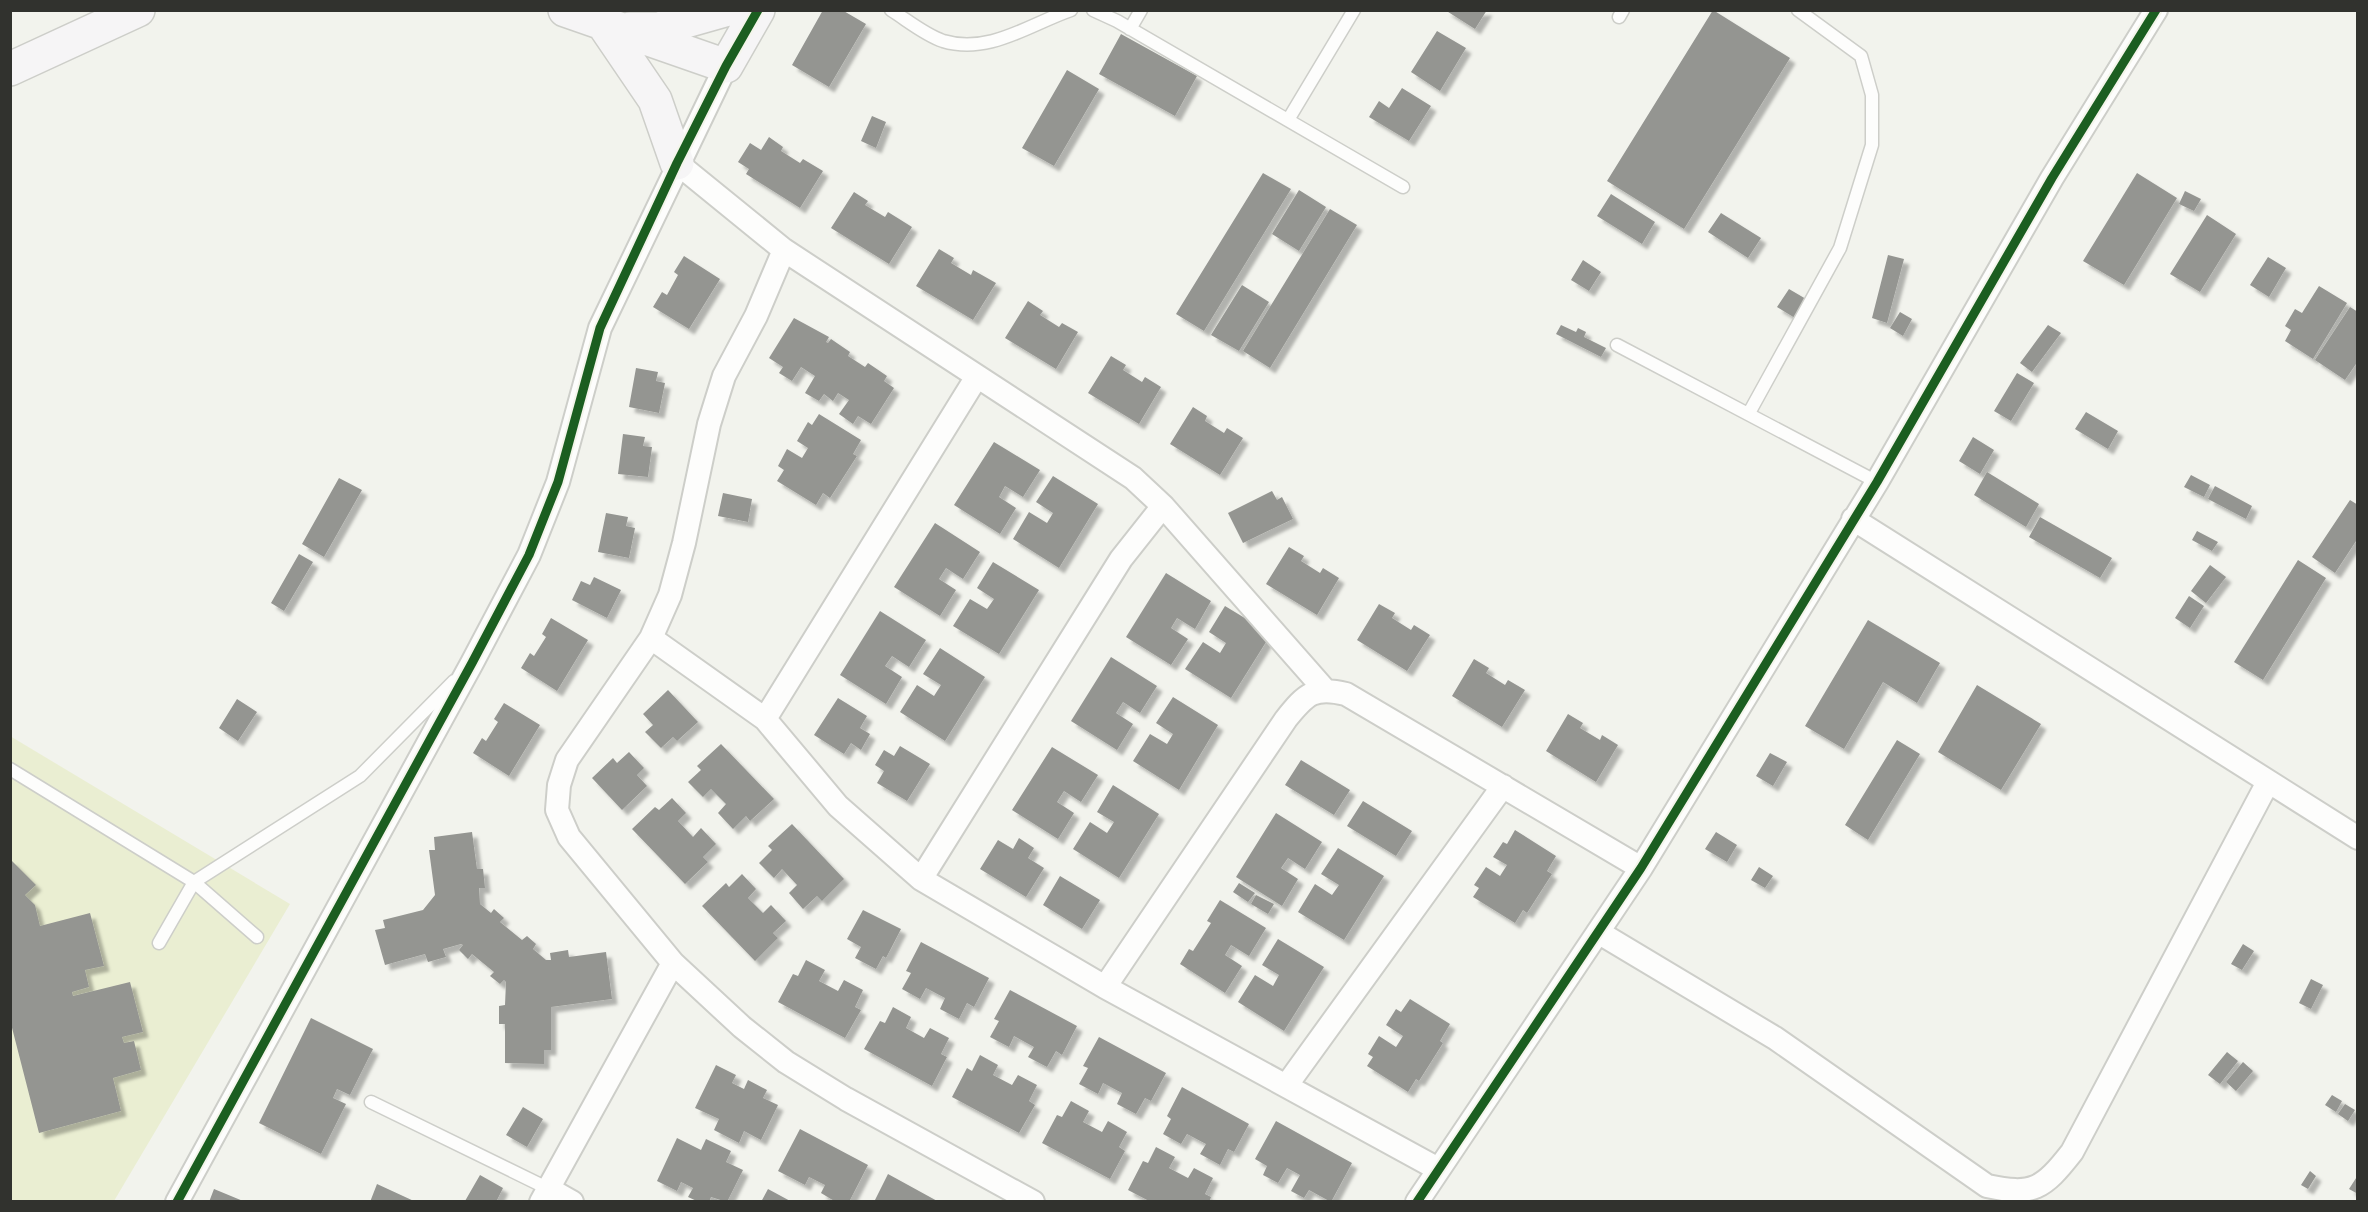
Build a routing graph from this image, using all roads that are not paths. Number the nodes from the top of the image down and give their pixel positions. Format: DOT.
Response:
graph roads {
  1 [pos="138,10"];
  2 [pos="565,10"];
  3 [pos="725,10"];
  4 [pos="758,10"];
  5 [pos="891,10"];
  6 [pos="1071,10"];
  7 [pos="1094,10"];
  8 [pos="1141,10"];
  9 [pos="1354,10"];
  10 [pos="1798,10"];
  11 [pos="2147,14"];
  12 [pos="608,27"];
  13 [pos="1130,29"];
  14 [pos="726,66"];
  15 [pos="10,69"];
  16 [pos="1288,120"];
  17 [pos="677,164"];
  18 [pos="1403,187"];
  19 [pos="784,250"];
  20 [pos="1617,345"];
  21 [pos="976,378"];
  22 [pos="1749,413"];
  23 [pos="1877,482"];
  24 [pos="1163,506"];
  25 [pos="1853,519"];
  26 [pos="651,638"];
  27 [pos="472,663"];
  28 [pos="1324,689"];
  29 [pos="765,719"];
  30 [pos="10,769"];
  31 [pos="2268,782"];
  32 [pos="1503,786"];
  33 [pos="2358,838"];
  34 [pos="1641,868"];
  35 [pos="921,879"];
  36 [pos="194,882"];
  37 [pos="1598,932"];
  38 [pos="257,937"];
  39 [pos="159,943"];
  40 [pos="673,963"];
  41 [pos="1105,987"];
  42 [pos="1286,1086"];
  43 [pos="371,1102"];
  44 [pos="1438,1169"];
  45 [pos="545,1195"];
  46 [pos="177,1202"];
  47 [pos="572,1202"];
  48 [pos="1034,1202"];
  49 [pos="1417,1202"];
  1 -- 15 [label="street"];
  2 -- 12 [label="street"];
  3 -- 12 [label="street"];
  4 -- 14 [label="street"];
  5 -- 6 [label="lane"];
  7 -- 13 [label="lane"];
  8 -- 13 [label="lane"];
  9 -- 16 [label="lane"];
  10 -- 22 [label="lane"];
  11 -- 23 [label="street"];
  12 -- 14 [label="street"];
  12 -- 17 [label="street"];
  13 -- 16 [label="lane"];
  14 -- 17 [label="street"];
  16 -- 18 [label="lane"];
  17 -- 19 [label="street"];
  17 -- 27 [label="street"];
  19 -- 21 [label="street"];
  19 -- 26 [label="street"];
  20 -- 22 [label="lane"];
  21 -- 24 [label="street"];
  21 -- 29 [label="street"];
  22 -- 23 [label="lane"];
  23 -- 25 [label="street"];
  24 -- 28 [label="street"];
  24 -- 35 [label="street"];
  25 -- 31 [label="street"];
  25 -- 34 [label="street"];
  26 -- 29 [label="street"];
  26 -- 40 [label="street"];
  27 -- 36 [label="lane"];
  27 -- 46 [label="street"];
  28 -- 32 [label="street"];
  28 -- 41 [label="street"];
  29 -- 35 [label="street"];
  30 -- 36 [label="lane"];
  31 -- 33 [label="street"];
  31 -- 37 [label="street"];
  32 -- 34 [label="street"];
  32 -- 42 [label="street"];
  34 -- 37 [label="street"];
  35 -- 41 [label="street"];
  36 -- 38 [label="lane"];
  36 -- 39 [label="lane"];
  37 -- 44 [label="street"];
  40 -- 45 [label="street"];
  40 -- 48 [label="street"];
  41 -- 42 [label="street"];
  42 -- 44 [label="street"];
  43 -- 45 [label="lane"];
  44 -- 49 [label="street"];
  45 -- 47 [label="street"];
}
